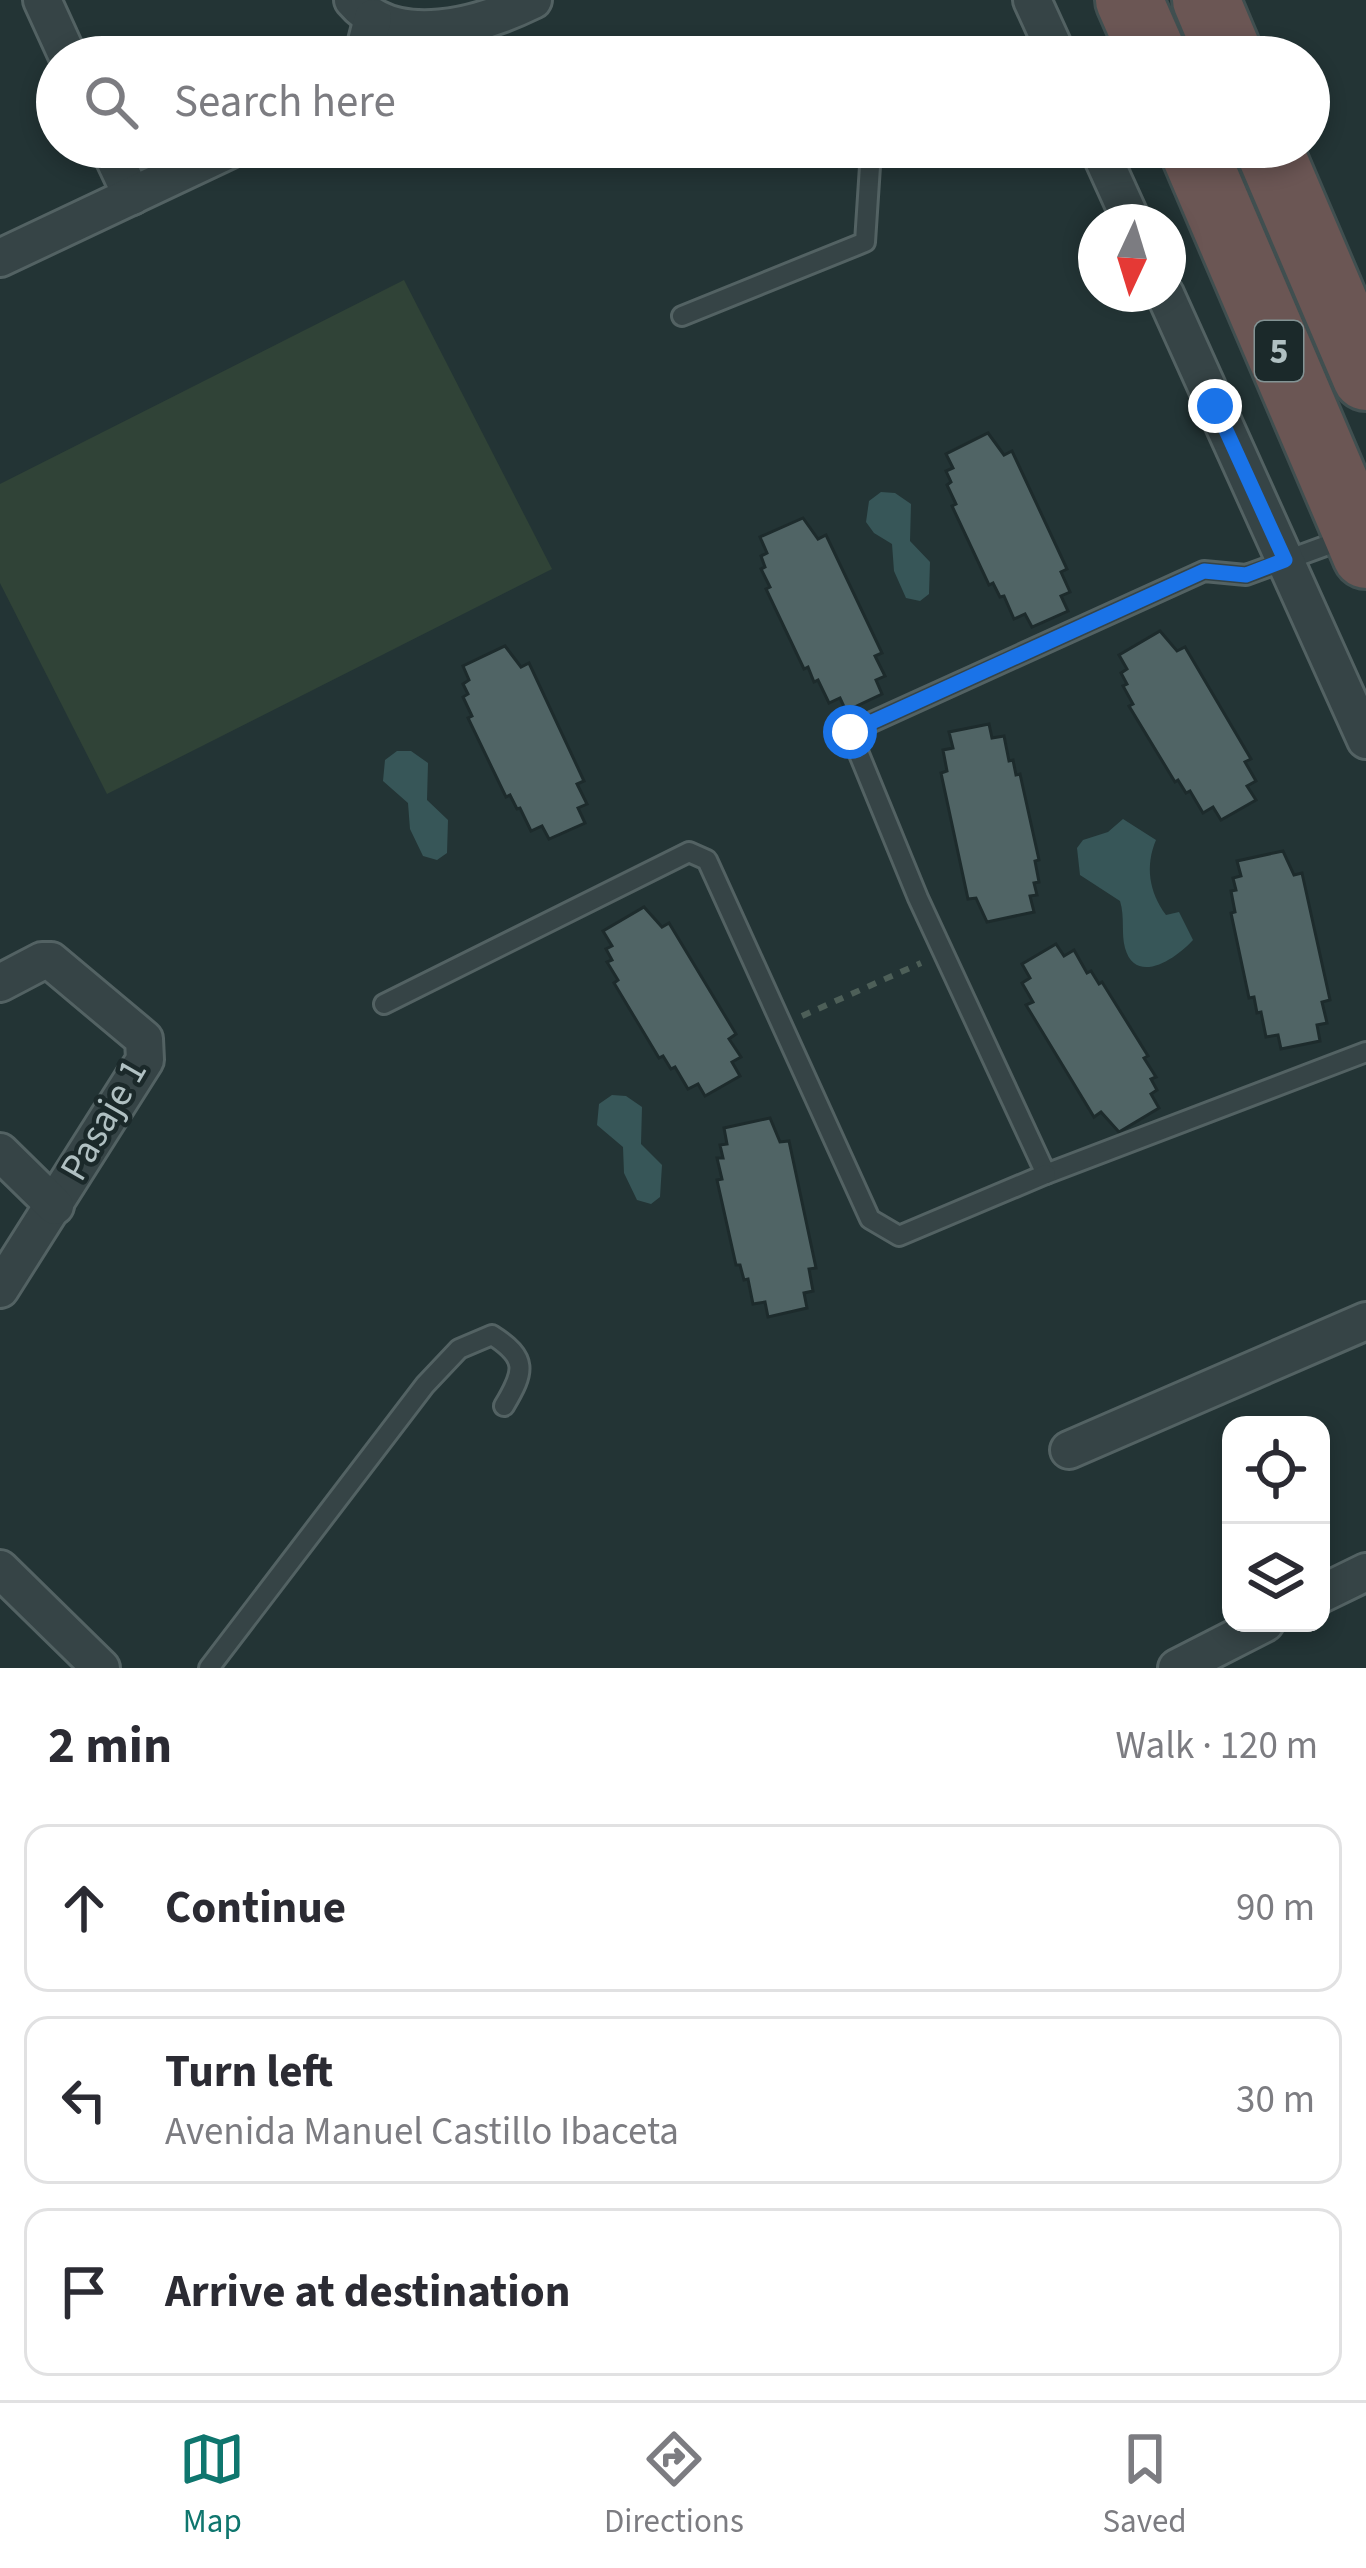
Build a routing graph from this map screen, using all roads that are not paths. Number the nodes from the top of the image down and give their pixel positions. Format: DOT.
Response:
graph roads {
  1 [pos="42,0"];
  2 [pos="533,0"];
  3 [pos="1032,0"];
  4 [pos="1129,0"];
  5 [pos="1206,0"];
  6 [pos="363,9"];
  7 [pos="58,36"];
  8 [pos="1048,36"];
  9 [pos="1145,36"];
  10 [pos="1221,36"];
  11 [pos="119,168"];
  12 [pos="191,168"];
  13 [pos="870,168"];
  14 [pos="1108,168"];
  15 [pos="1201,168"];
  16 [pos="1277,168"];
  17 [pos="132,196"];
  18 [pos="1124,204"];
  19 [pos="0,258"];
  20 [pos="1173,312"];
  21 [pos="682,316"];
  22 [pos="1360,363"];
  23 [pos="1289,375"];
  24 [pos="1362,545"];
  25 [pos="1285,560"];
  26 [pos="1366,740"];
  27 [pos="0,983"];
  28 [pos="384,1004"];
  29 [pos="1366,1052"];
  30 [pos="0,1152"];
  31 [pos="1046,1174"];
  32 [pos="55,1206"];
  33 [pos="0,1289"];
  34 [pos="1366,1321"];
  35 [pos="504,1406"];
  36 [pos="1069,1450"];
  37 [pos="0,1569"];
  38 [pos="1366,1572"];
  39 [pos="1330,1590"];
  40 [pos="1247,1632"];
  41 [pos="101,1668"];
  42 [pos="209,1668"];
  43 [pos="1177,1668"];
  1 -- 7 [label="street"];
  2 -- 6 [label="street"];
  3 -- 8 [label="street"];
  4 -- 9 [label="highway"];
  5 -- 10 [label="highway"];
  11 -- 17 [label="street"];
  12 -- 17 [label="street"];
  13 -- 21 [label="lane"];
  14 -- 18 [label="street"];
  15 -- 23 [label="highway, 5"];
  16 -- 22 [label="highway, 5"];
  17 -- 19 [label="street"];
  20 -- 25 [label="street"];
  22 -- 23 [label="highway"];
  23 -- 24 [label="highway, 5"];
  24 -- 25 [label="lane"];
  25 -- 26 [label="street"];
  25 -- 31 [label="lane"];
  27 -- 32 [label="street, Pasaje 1"];
  28 -- 31 [label="lane"];
  29 -- 31 [label="lane"];
  30 -- 32 [label="street"];
  32 -- 33 [label="street, Pasaje 1"];
  34 -- 36 [label="street"];
  35 -- 42 [label="lane"];
  37 -- 41 [label="street"];
  38 -- 39 [label="street"];
  40 -- 43 [label="street"];
}
